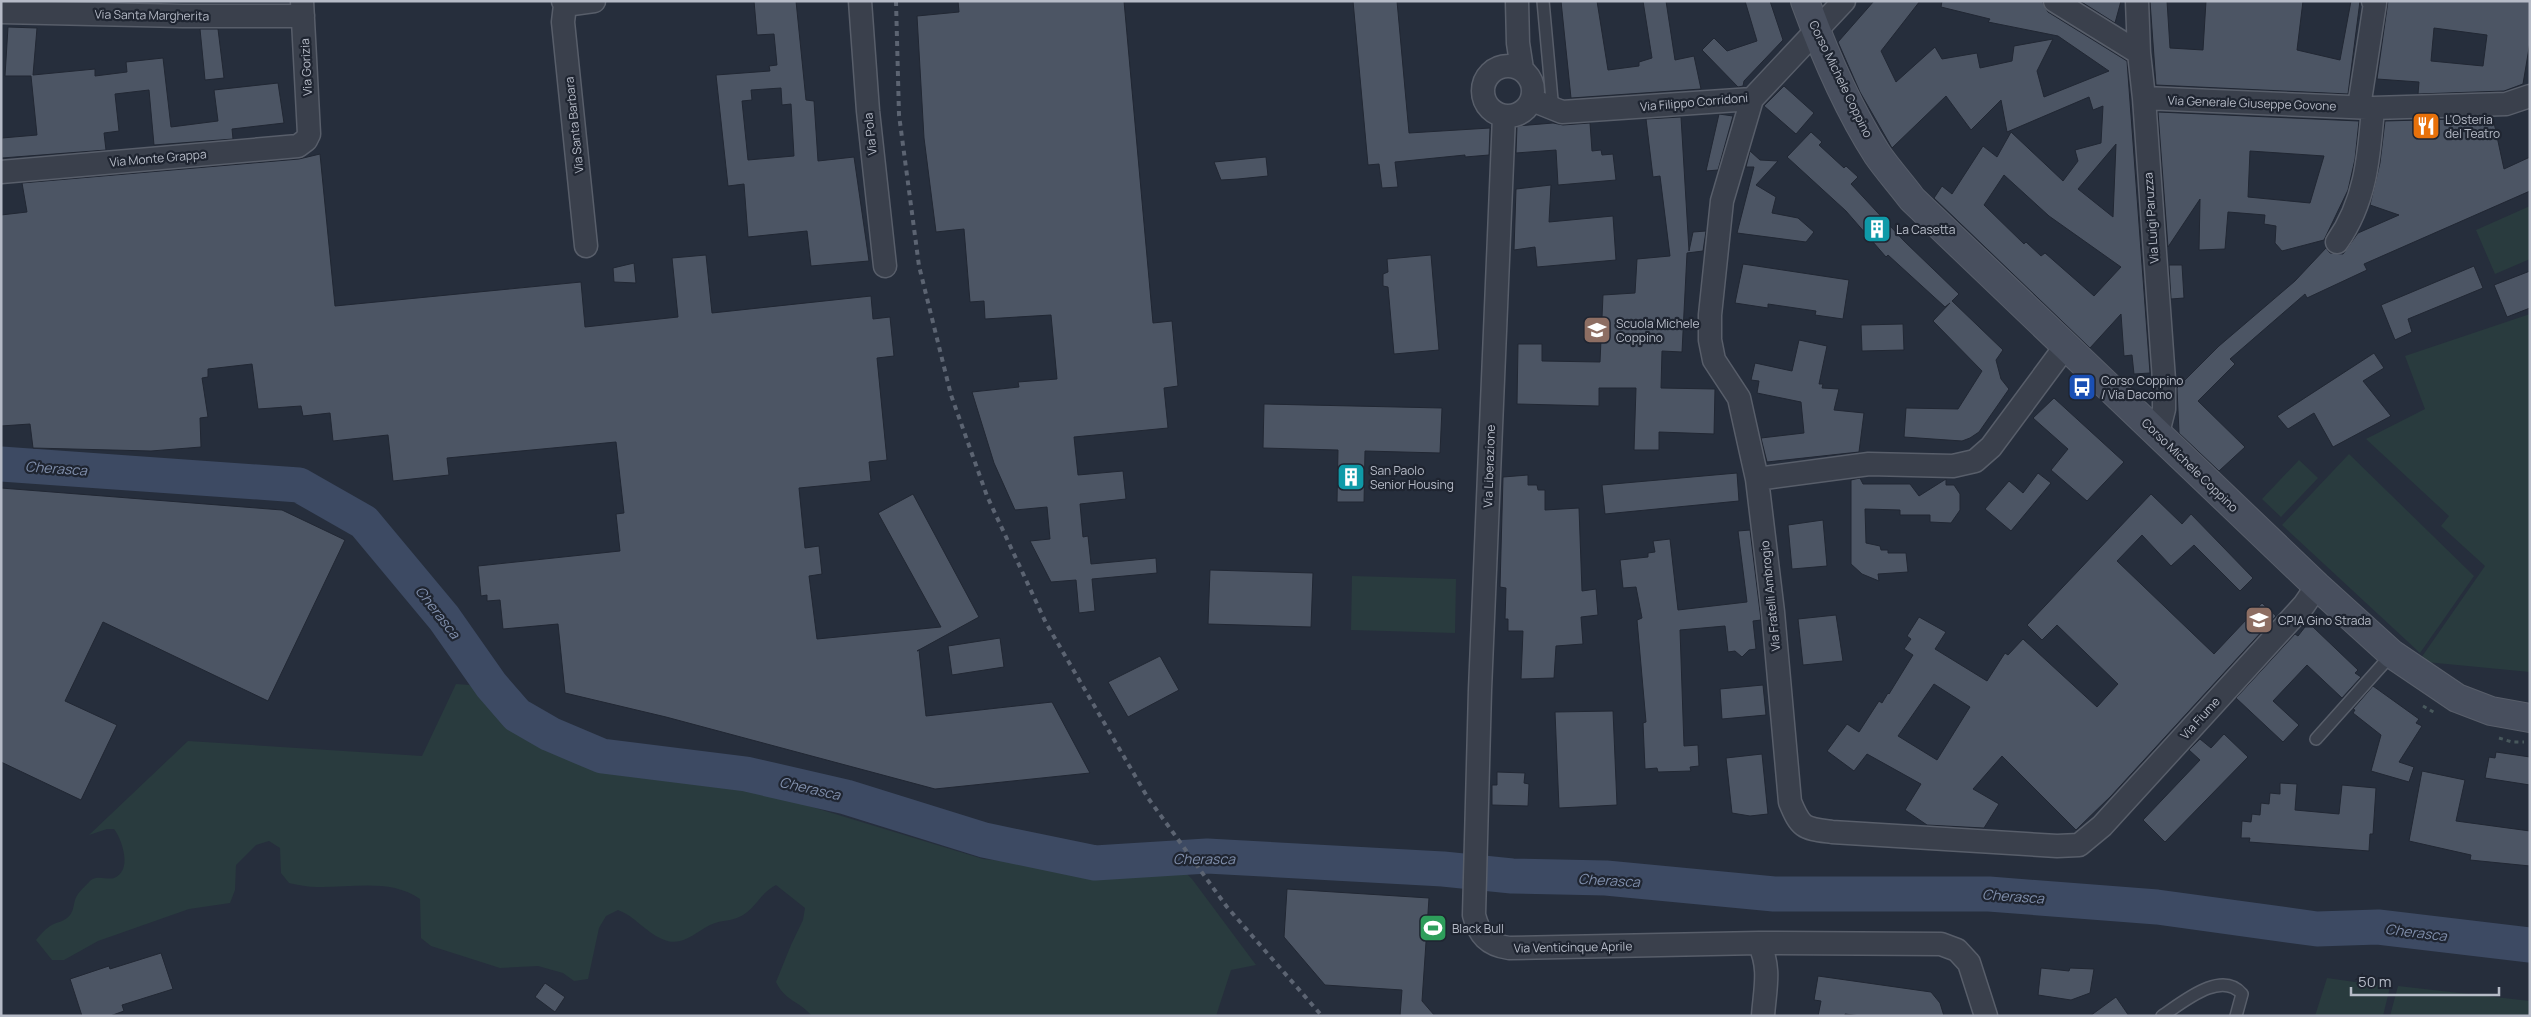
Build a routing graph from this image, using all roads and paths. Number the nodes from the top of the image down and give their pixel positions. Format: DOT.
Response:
graph roads {
  1 [pos="594,1"];
  2 [pos="860,1"];
  3 [pos="1516,1"];
  4 [pos="1544,1"];
  5 [pos="1805,1"];
  6 [pos="1844,1"];
  7 [pos="2055,1"];
  8 [pos="2138,1"];
  9 [pos="2374,2"];
  10 [pos="564,3"];
  11 [pos="302,8"];
  12 [pos="1,12"];
  13 [pos="1816,30"];
  14 [pos="2139,53"];
  15 [pos="1500,66"];
  16 [pos="1522,69"];
  17 [pos="2530,96"];
  18 [pos="2144,98"];
  19 [pos="1752,99"];
  20 [pos="1538,103"];
  21 [pos="2366,107"];
  22 [pos="1504,116"];
  23 [pos="310,134"];
  24 [pos="1,172"];
  25 [pos="2337,242"];
  26 [pos="586,246"];
  27 [pos="885,266"];
  28 [pos="2065,347"];
  29 [pos="2158,433"];
  30 [pos="1757,479"];
  31 [pos="2317,586"];
  32 [pos="2392,654"];
  33 [pos="2530,718"];
  34 [pos="2316,738"];
  35 [pos="1477,817"];
  36 [pos="2079,846"];
  37 [pos="1759,943"];
  38 [pos="1762,1016"];
  39 [pos="1986,1016"];
  40 [pos="2162,1016"];
  41 [pos="2236,1016"];
  1 -- 10 [label="street, Via Santa Barbara"];
  2 -- 27 [label="street, Via Pola"];
  3 -- 15 [label="street"];
  3 -- 16 [label="street"];
  4 -- 20 [label="lane"];
  5 -- 13 [label="main road, Corso Michele Coppino"];
  6 -- 13 [label="street, Via Filippo Corridoni"];
  7 -- 14 [label="street"];
  8 -- 14 [label="street, Via Luigi Paruzza"];
  9 -- 21 [label="street"];
  10 -- 26 [label="street, Via Santa Barbara"];
  11 -- 12 [label="street, Via Santa Margherita"];
  11 -- 23 [label="street, Via Gorizia"];
  13 -- 19 [label="street, Via Filippo Corridoni"];
  13 -- 28 [label="main road, Corso Michele Coppino"];
  14 -- 18 [label="street, Via Luigi Paruzza"];
  15 -- 16 [label="street"];
  15 -- 22 [label="street"];
  16 -- 20 [label="street"];
  17 -- 21 [label="street, Via Generale Giuseppe Govone"];
  18 -- 21 [label="street, Via Generale Giuseppe Govone"];
  18 -- 29 [label="street, Via Luigi Paruzza"];
  19 -- 20 [label="street, Via Filippo Corridoni"];
  19 -- 30 [label="street, Via Fratelli Ambrogio"];
  20 -- 22 [label="street"];
  21 -- 25 [label="street"];
  22 -- 35 [label="street, Via Liberazione"];
  23 -- 24 [label="street, Via Monte Grappa"];
  28 -- 29 [label="main road, Corso Michele Coppino"];
  28 -- 30 [label="street"];
  29 -- 31 [label="main road, Corso Michele Coppino"];
  30 -- 36 [label="street, Via Fratelli Ambrogio"];
  31 -- 32 [label="main road, Corso Michele Coppino"];
  31 -- 36 [label="street, Via Fiume"];
  32 -- 33 [label="main road, Corso Michele Coppino"];
  32 -- 34 [label="lane"];
  35 -- 37 [label="street, Via Venticinque Aprile"];
  37 -- 38 [label="street"];
  37 -- 39 [label="street, Via Venticinque Aprile"];
  40 -- 41 [label="lane"];
}
